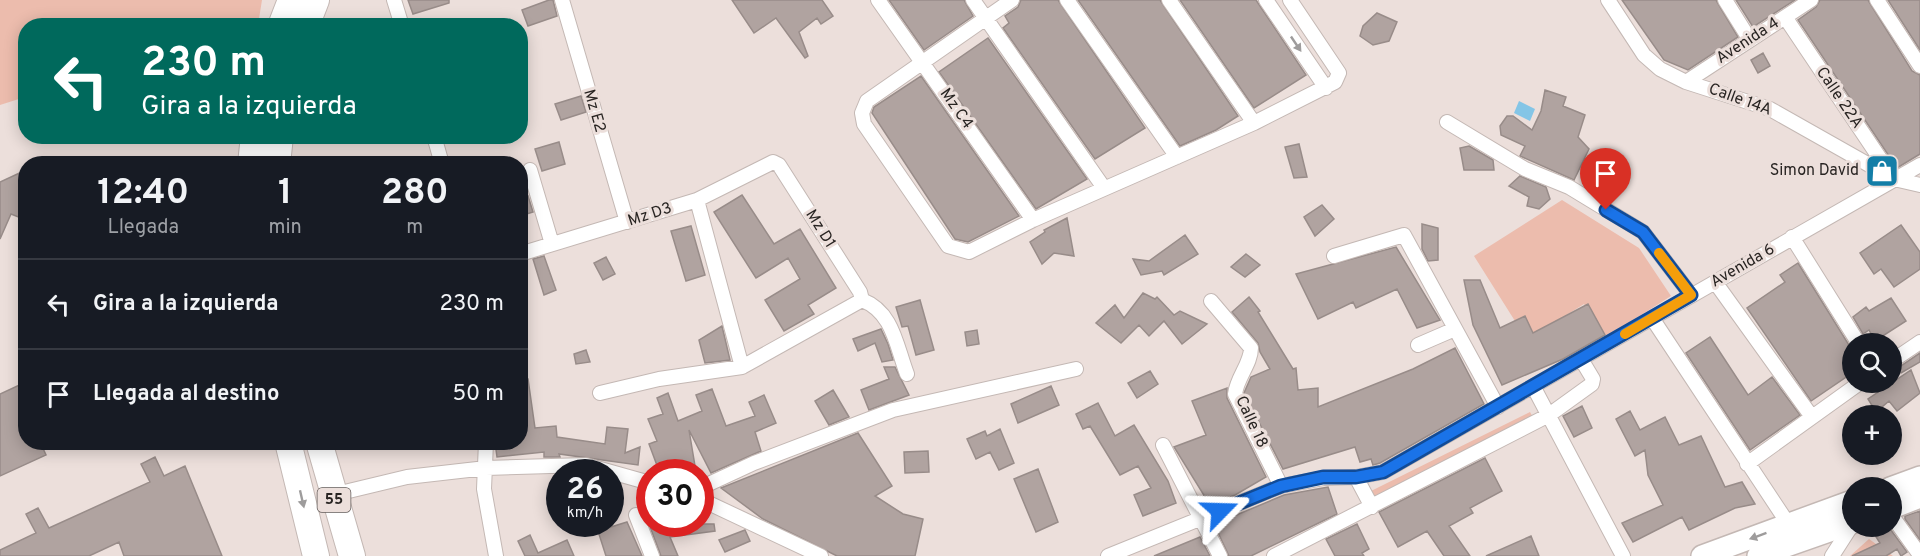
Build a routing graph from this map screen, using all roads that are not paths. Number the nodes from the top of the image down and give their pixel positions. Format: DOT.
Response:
graph roads {
  1 [pos="291,0"];
  2 [pos="316,0"];
  3 [pos="394,0"];
  4 [pos="562,0"];
  5 [pos="878,0"];
  6 [pos="973,0"];
  7 [pos="1012,0"];
  8 [pos="1067,0"];
  9 [pos="1169,0"];
  10 [pos="1266,0"];
  11 [pos="1290,0"];
  12 [pos="1608,0"];
  13 [pos="1725,0"];
  14 [pos="1811,0"];
  15 [pos="1877,0"];
  16 [pos="1785,17"];
  17 [pos="284,18"];
  18 [pos="309,18"];
  19 [pos="400,18"];
  20 [pos="986,18"];
  21 [pos="1750,40"];
  22 [pos="923,61"];
  23 [pos="1920,66"];
  24 [pos="1686,82"];
  25 [pos="1326,88"];
  26 [pos="1447,122"];
  27 [pos="1254,123"];
  28 [pos="1176,157"];
  29 [pos="773,162"];
  30 [pos="1920,165"];
  31 [pos="530,170"];
  32 [pos="1894,179"];
  33 [pos="1920,185"];
  34 [pos="1104,188"];
  35 [pos="697,200"];
  36 [pos="1033,220"];
  37 [pos="627,222"];
  38 [pos="1792,237"];
  39 [pos="552,244"];
  40 [pos="528,252"];
  41 [pos="1334,256"];
  42 [pos="1715,282"];
  43 [pos="1691,295"];
  44 [pos="862,300"];
  45 [pos="1211,301"];
  46 [pos="1652,318"];
  47 [pos="1455,329"];
  48 [pos="1852,333"];
  49 [pos="1920,342"];
  50 [pos="1418,345"];
  51 [pos="1902,354"];
  52 [pos="1581,359"];
  53 [pos="742,367"];
  54 [pos="1076,369"];
  55 [pos="907,374"];
  56 [pos="1533,386"];
  57 [pos="600,393"];
  58 [pos="1846,393"];
  59 [pos="1498,407"];
  60 [pos="1549,415"];
  61 [pos="1812,417"];
  62 [pos="1163,445"];
  63 [pos="290,450"];
  64 [pos="321,450"];
  65 [pos="486,450"];
  66 [pos="1747,464"];
  67 [pos="486,468"];
  68 [pos="1356,477"];
  69 [pos="1920,477"];
  70 [pos="636,479"];
  71 [pos="714,482"];
  72 [pos="1902,484"];
  73 [pos="1281,486"];
  74 [pos="333,495"];
  75 [pos="1920,497"];
  76 [pos="1902,504"];
  77 [pos="1842,505"];
  78 [pos="714,506"];
  79 [pos="1372,507"];
  80 [pos="1199,519"];
  81 [pos="1790,525"];
  82 [pos="1842,527"];
  83 [pos="1902,530"];
  84 [pos="645,537"];
  85 [pos="1844,537"];
  86 [pos="1920,555"];
  87 [pos="316,556"];
  88 [pos="352,556"];
  89 [pos="496,556"];
  90 [pos="652,556"];
  91 [pos="821,556"];
  92 [pos="1108,556"];
  93 [pos="1220,556"];
  94 [pos="1275,556"];
  95 [pos="1623,556"];
  96 [pos="1702,556"];
  97 [pos="1758,556"];
  98 [pos="1832,556"];
  1 -- 17 [label="highway"];
  2 -- 18 [label="highway"];
  3 -- 19 [label="street"];
  4 -- 37 [label="street, Mz E2"];
  5 -- 22 [label="street, Mz C4"];
  6 -- 20 [label="street"];
  7 -- 20 [label="street"];
  8 -- 28 [label="street"];
  9 -- 27 [label="street"];
  10 -- 25 [label="street, one-way"];
  11 -- 25 [label="street"];
  12 -- 24 [label="street, Calle 14A"];
  13 -- 21 [label="street"];
  14 -- 16 [label="street, Avenida 4"];
  15 -- 23 [label="street"];
  16 -- 21 [label="street, Avenida 4"];
  16 -- 32 [label="street, Calle 22A"];
  20 -- 22 [label="street"];
  20 -- 34 [label="street"];
  21 -- 24 [label="street, Avenida 4"];
  22 -- 36 [label="street, Mz C4"];
  22 -- 36 [label="street"];
  24 -- 32 [label="street, Calle 14A"];
  25 -- 27 [label="street"];
  26 -- 43 [label="street"];
  27 -- 28 [label="street"];
  28 -- 34 [label="street"];
  29 -- 35 [label="street, Mz D3"];
  29 -- 44 [label="street, Mz D1"];
  30 -- 32 [label="street, Avenida 6"];
  31 -- 39 [label="street"];
  32 -- 33 [label="street"];
  32 -- 38 [label="street, Avenida 6"];
  34 -- 36 [label="street"];
  35 -- 37 [label="street, Mz D3"];
  35 -- 53 [label="street"];
  37 -- 39 [label="street, Mz D3"];
  38 -- 42 [label="street, Avenida 6"];
  38 -- 48 [label="street"];
  39 -- 40 [label="street, Mz D3"];
  41 -- 47 [label="street"];
  42 -- 43 [label="street, Avenida 6"];
  42 -- 61 [label="street"];
  43 -- 46 [label="street, Avenida 6"];
  44 -- 53 [label="street"];
  44 -- 55 [label="street"];
  45 -- 73 [label="street, Calle 18"];
  46 -- 52 [label="street, Avenida 6"];
  46 -- 66 [label="street"];
  47 -- 50 [label="street"];
  47 -- 59 [label="street"];
  49 -- 51 [label="street"];
  52 -- 56 [label="street, Avenida 6"];
  52 -- 60 [label="street"];
  53 -- 57 [label="street"];
  54 -- 71 [label="street"];
  56 -- 59 [label="street, Avenida 6"];
  56 -- 60 [label="street"];
  58 -- 61 [label="street"];
  59 -- 68 [label="street, Avenida 6"];
  60 -- 79 [label="street"];
  60 -- 95 [label="street"];
  61 -- 66 [label="street"];
  62 -- 80 [label="street"];
  63 -- 87 [label="highway, 55, one-way"];
  64 -- 74 [label="highway, 55"];
  65 -- 67 [label="street"];
  66 -- 81 [label="street"];
  67 -- 70 [label="street"];
  67 -- 74 [label="street"];
  67 -- 89 [label="street"];
  68 -- 73 [label="street, Avenida 6"];
  68 -- 79 [label="street"];
  69 -- 72 [label="main road"];
  73 -- 80 [label="street, Avenida 6"];
  74 -- 88 [label="highway, 55"];
  75 -- 76 [label="main road"];
  77 -- 81 [label="main road"];
  78 -- 91 [label="street"];
  79 -- 94 [label="street"];
  80 -- 92 [label="street, Avenida 6"];
  80 -- 93 [label="street"];
  81 -- 96 [label="main road, one-way"];
  82 -- 97 [label="main road"];
  83 -- 86 [label="street"];
  84 -- 90 [label="street"];
  85 -- 98 [label="street"];
}
